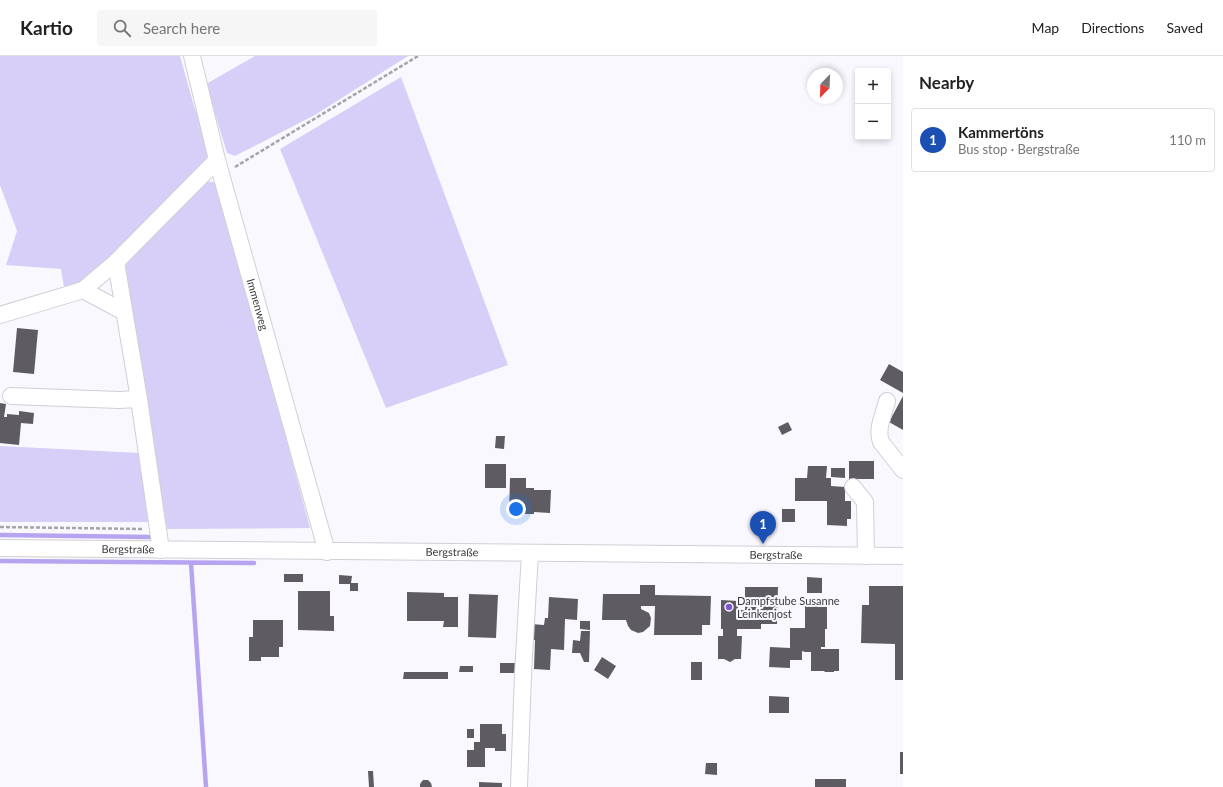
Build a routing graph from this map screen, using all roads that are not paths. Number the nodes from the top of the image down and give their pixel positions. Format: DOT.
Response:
graph roads {
  1 [pos="192,56"];
  2 [pos="219,166"];
  3 [pos="116,262"];
  4 [pos="83,290"];
  5 [pos="124,312"];
  6 [pos="0,315"];
  7 [pos="11,396"];
  8 [pos="139,399"];
  9 [pos="887,402"];
  10 [pos="903,470"];
  11 [pos="853,487"];
  12 [pos="0,548"];
  13 [pos="162,550"];
  14 [pos="327,552"];
  15 [pos="530,553"];
  16 [pos="866,556"];
  17 [pos="903,556"];
  18 [pos="519,787"];
  1 -- 2 [label="street, Immenweg"];
  2 -- 3 [label="street"];
  2 -- 14 [label="street, Immenweg"];
  3 -- 4 [label="street"];
  3 -- 5 [label="street"];
  4 -- 5 [label="street"];
  4 -- 6 [label="street"];
  5 -- 8 [label="street"];
  7 -- 8 [label="street"];
  8 -- 13 [label="street"];
  9 -- 10 [label="street"];
  11 -- 16 [label="street"];
  12 -- 13 [label="street, Bergstraße"];
  13 -- 14 [label="street, Bergstraße"];
  14 -- 15 [label="street, Bergstraße"];
  15 -- 16 [label="street, Bergstraße"];
  15 -- 18 [label="street"];
  16 -- 17 [label="street, Bergstraße"];
}
